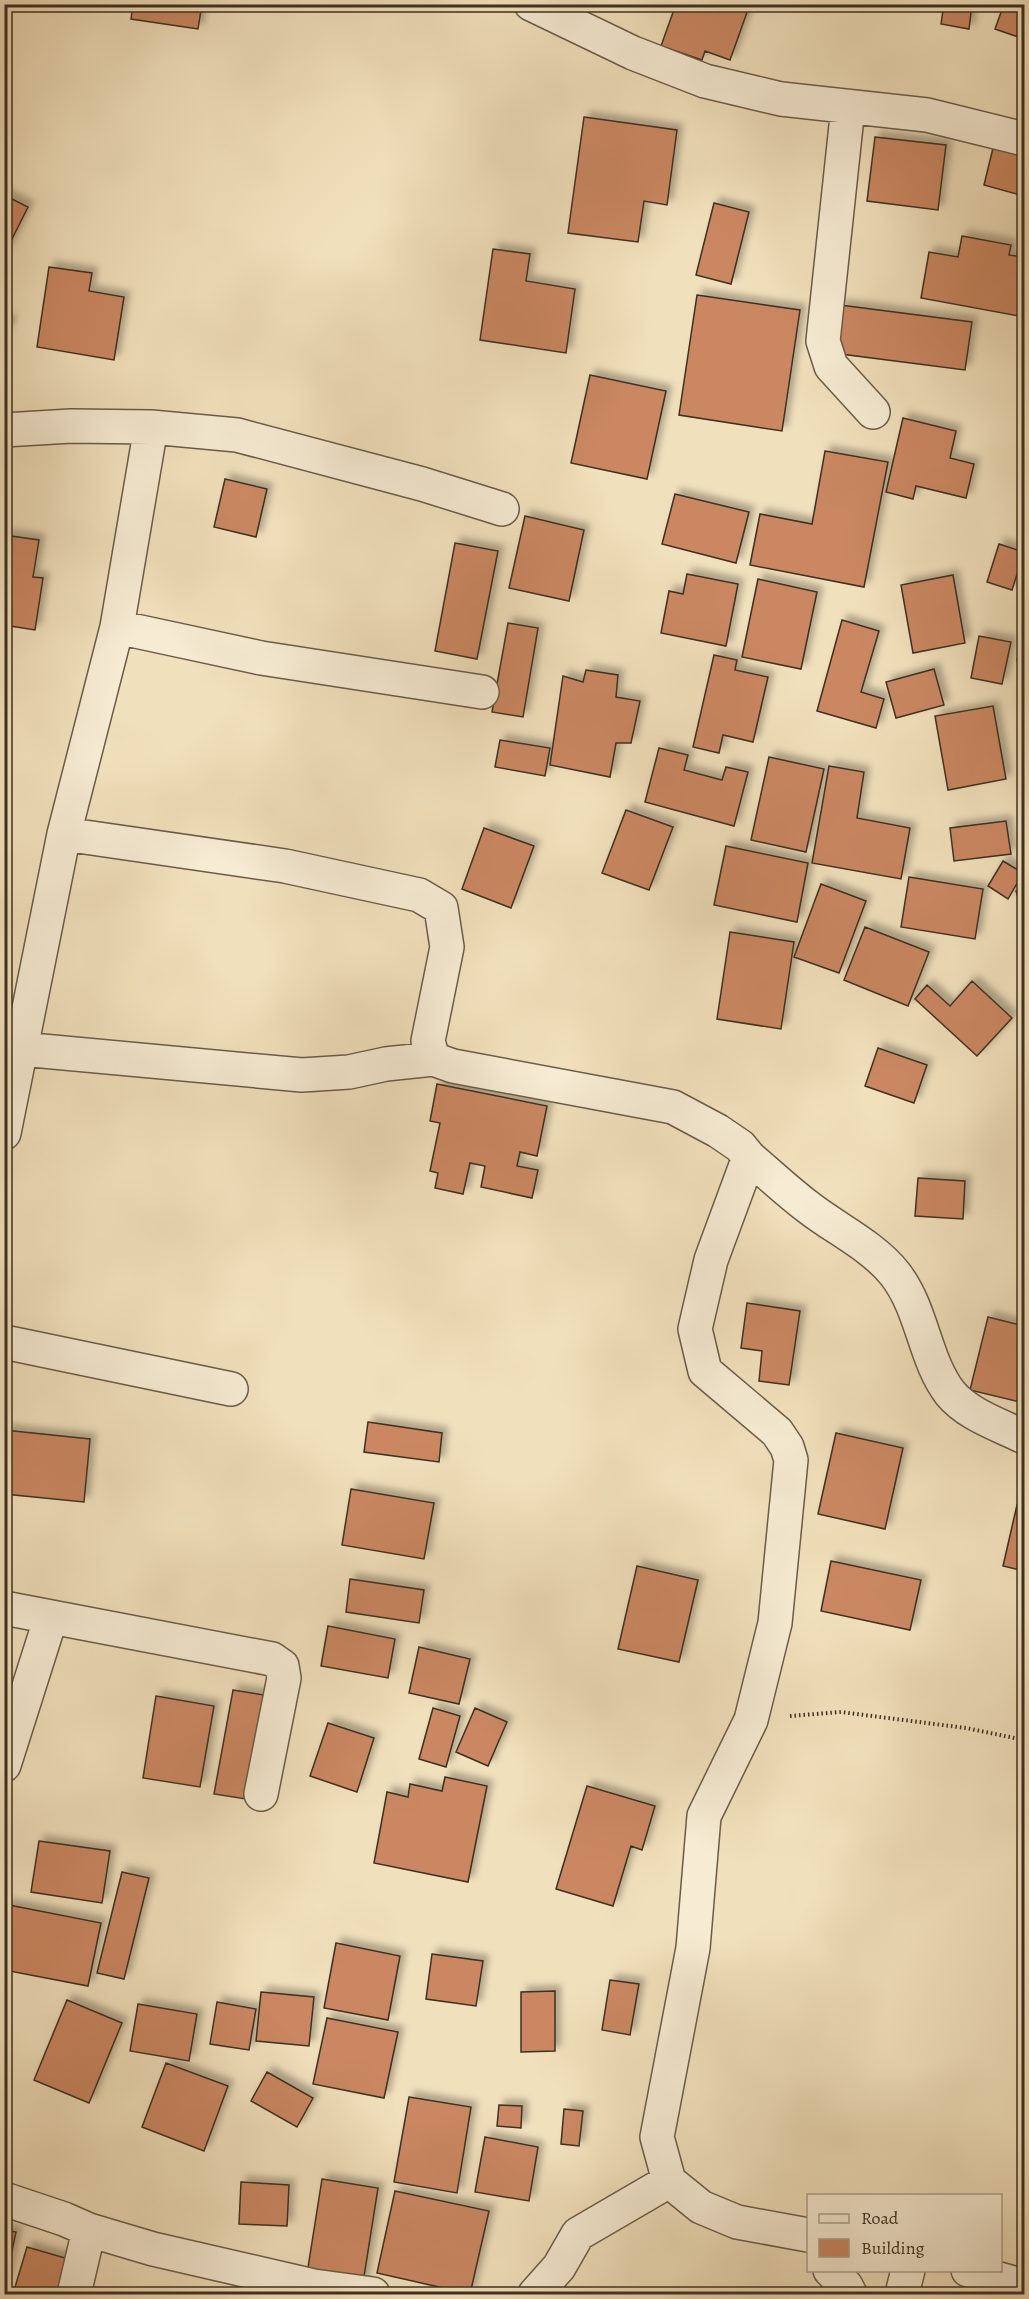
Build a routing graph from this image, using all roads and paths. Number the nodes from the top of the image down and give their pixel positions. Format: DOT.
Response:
graph roads {
  1 [pos="531,4"];
  2 [pos="848,107"];
  3 [pos="1024,139"];
  4 [pos="873,412"];
  5 [pos="151,428"];
  6 [pos="4,430"];
  7 [pos="502,509"];
  8 [pos="117,627"];
  9 [pos="482,692"];
  10 [pos="64,834"];
  11 [pos="21,1049"];
  12 [pos="434,1059"];
  13 [pos="4,1133"];
  14 [pos="749,1157"];
  15 [pos="4,1342"];
  16 [pos="231,1389"];
  17 [pos="1024,1437"];
  18 [pos="4,1608"];
  19 [pos="51,1617"];
  20 [pos="750,1720"];
  21 [pos="1024,1740"];
  22 [pos="4,1765"];
  23 [pos="261,1794"];
  24 [pos="669,2181"];
  25 [pos="4,2199"];
  26 [pos="89,2230"];
  27 [pos="802,2239"];
  28 [pos="831,2272"];
  29 [pos="908,2272"];
  30 [pos="972,2272"];
  31 [pos="1024,2286"];
  32 [pos="74,2295"];
  33 [pos="373,2295"];
  34 [pos="536,2295"];
  35 [pos="850,2295"];
  36 [pos="902,2295"];
  1 -- 2 [label="street"];
  2 -- 3 [label="street"];
  2 -- 4 [label="street"];
  5 -- 6 [label="street"];
  5 -- 7 [label="street"];
  5 -- 8 [label="street"];
  8 -- 9 [label="street"];
  8 -- 10 [label="street"];
  10 -- 11 [label="street"];
  10 -- 12 [label="street"];
  11 -- 12 [label="street"];
  11 -- 13 [label="street"];
  12 -- 14 [label="street"];
  14 -- 17 [label="street"];
  14 -- 20 [label="street"];
  15 -- 16 [label="street"];
  18 -- 19 [label="street"];
  19 -- 22 [label="street"];
  19 -- 23 [label="street"];
  20 -- 21 [label="path"];
  20 -- 24 [label="street"];
  24 -- 27 [label="street"];
  24 -- 34 [label="street"];
  25 -- 26 [label="street"];
  26 -- 32 [label="street"];
  26 -- 33 [label="street"];
  28 -- 35 [label="street"];
  29 -- 36 [label="street"];
  30 -- 31 [label="street"];
}
